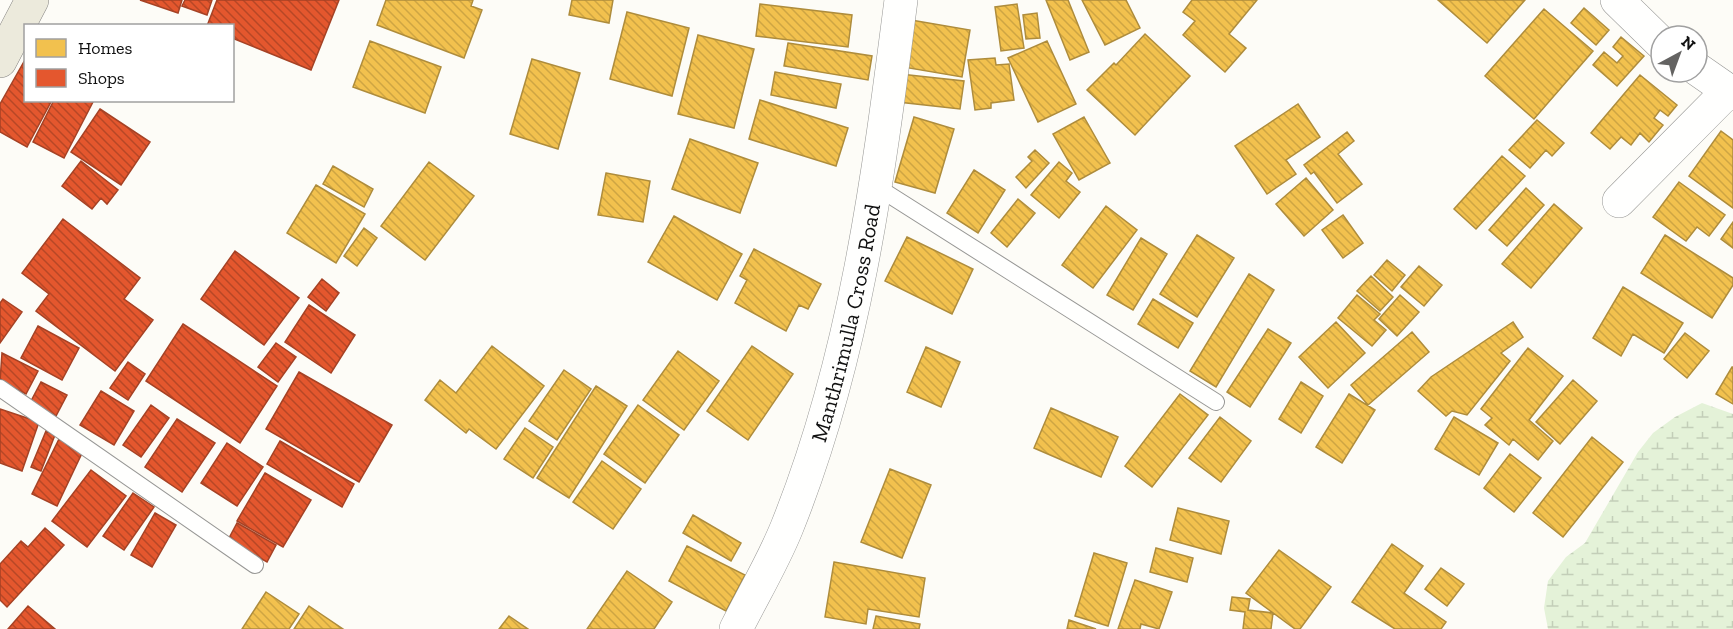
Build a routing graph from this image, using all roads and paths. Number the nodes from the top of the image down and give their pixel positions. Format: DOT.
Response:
graph roads {
  1 [pos="32,0"];
  2 [pos="901,0"];
  3 [pos="1617,0"];
  4 [pos="1649,31"];
  5 [pos="0,62"];
  6 [pos="1709,78"];
  7 [pos="1730,93"];
  8 [pos="877,187"];
  9 [pos="1619,201"];
  10 [pos="0,388"];
  11 [pos="1216,402"];
  12 [pos="255,565"];
  13 [pos="736,629"];
  1 -- 5 [label="main road"];
  2 -- 8 [label="street, Manthrimulla Cross Road"];
  3 -- 4 [label="street"];
  6 -- 7 [label="street"];
  7 -- 9 [label="street"];
  8 -- 11 [label="lane"];
  8 -- 13 [label="street, Manthrimulla Cross Road"];
  10 -- 12 [label="lane"];
}
